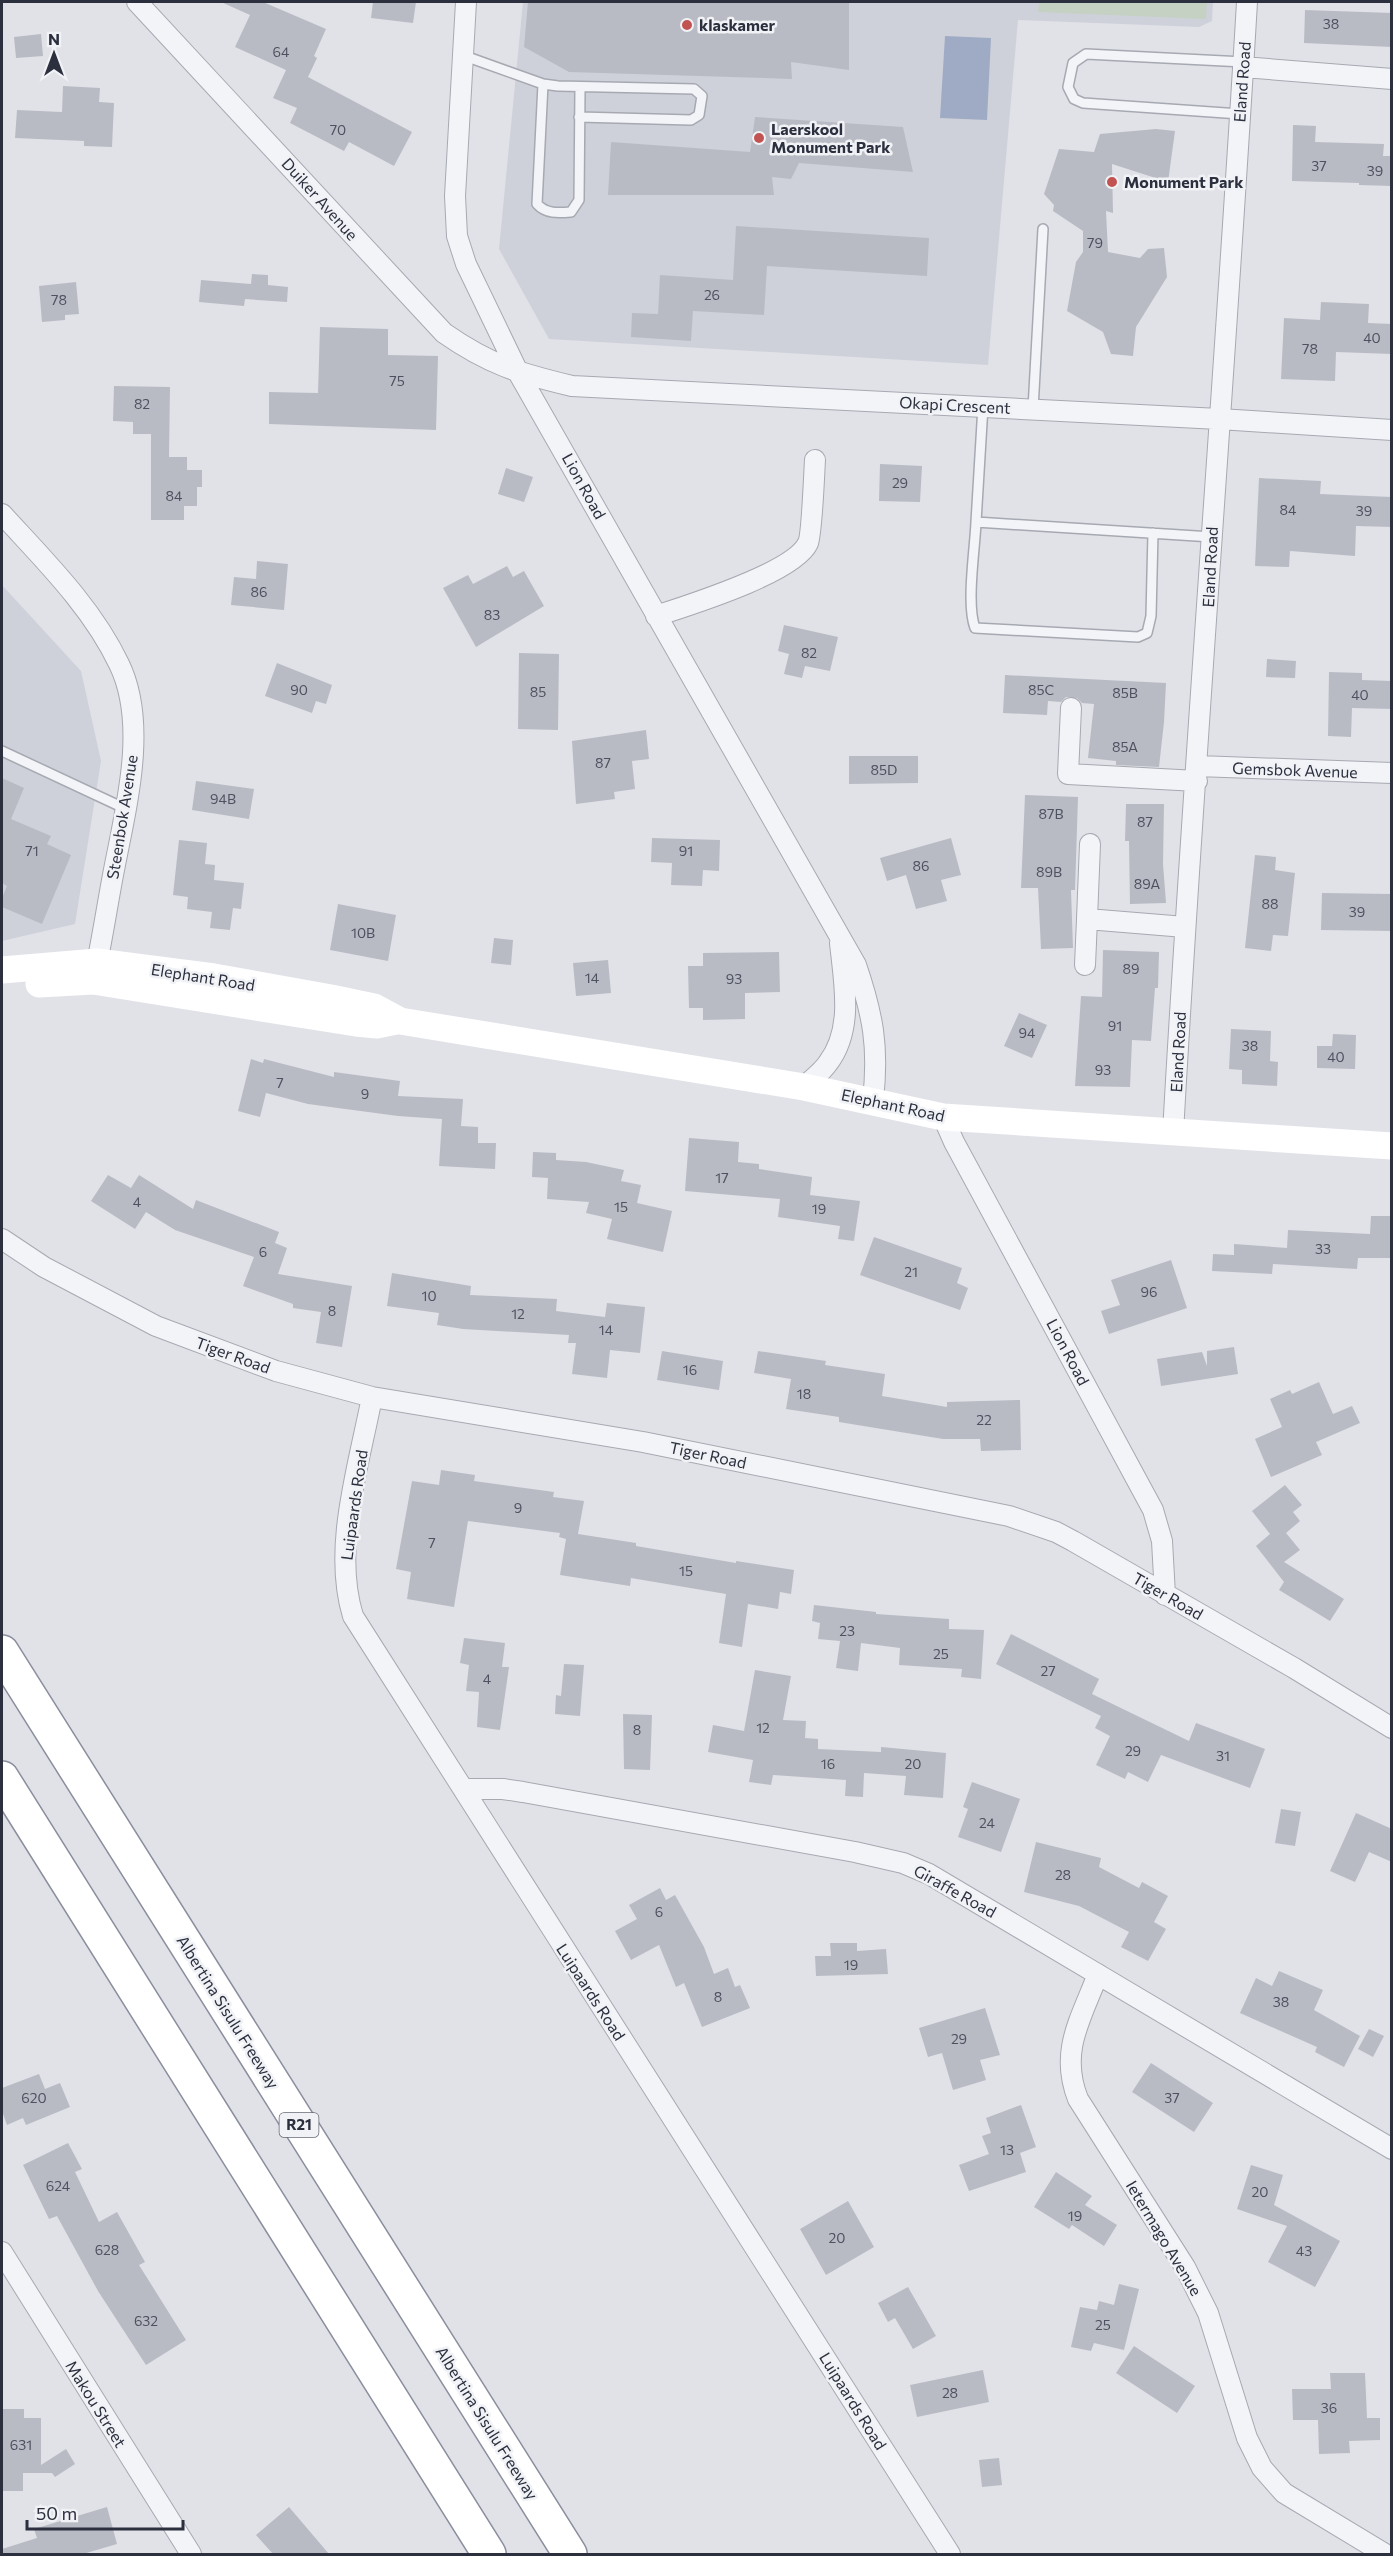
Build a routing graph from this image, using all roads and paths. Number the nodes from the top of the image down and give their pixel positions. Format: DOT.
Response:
graph roads {
  1 [pos="137,2"];
  2 [pos="466,2"];
  3 [pos="1247,2"];
  4 [pos="462,55"];
  5 [pos="1244,65"];
  6 [pos="1392,79"];
  7 [pos="543,84"];
  8 [pos="580,88"];
  9 [pos="1240,114"];
  10 [pos="579,117"];
  11 [pos="1043,229"];
  12 [pos="519,374"];
  13 [pos="983,406"];
  14 [pos="1033,409"];
  15 [pos="1219,418"];
  16 [pos="1392,430"];
  17 [pos="815,460"];
  18 [pos="2,514"];
  19 [pos="976,522"];
  20 [pos="1153,533"];
  21 [pos="1212,537"];
  22 [pos="656,616"];
  23 [pos="1071,708"];
  24 [pos="2,751"];
  25 [pos="1197,773"];
  26 [pos="1392,773"];
  27 [pos="126,809"];
  28 [pos="1090,844"];
  29 [pos="1087,919"];
  30 [pos="1185,927"];
  31 [pos="839,934"];
  32 [pos="1085,965"];
  33 [pos="2,970"];
  34 [pos="95,972"];
  35 [pos="2,989"];
  36 [pos="804,1087"];
  37 [pos="873,1100"];
  38 [pos="944,1117"];
  39 [pos="1173,1133"];
  40 [pos="1392,1146"];
  41 [pos="2,1239"];
  42 [pos="372,1397"];
  43 [pos="1165,1595"];
  44 [pos="2,1652"];
  45 [pos="1392,1728"];
  46 [pos="2,1778"];
  47 [pos="463,1789"];
  48 [pos="1098,1974"];
  49 [pos="1392,2149"];
  50 [pos="2,2252"];
  51 [pos="190,2554"];
  52 [pos="489,2554"];
  53 [pos="570,2554"];
  54 [pos="950,2554"];
  55 [pos="1385,2554"];
  1 -- 12 [label="street, Duiker Avenue"];
  2 -- 4 [label="street, Lion Road"];
  3 -- 5 [label="street, Eland Road"];
  4 -- 7 [label="lane"];
  4 -- 12 [label="street, Lion Road"];
  5 -- 6 [label="street"];
  5 -- 9 [label="street, Eland Road"];
  5 -- 9 [label="lane"];
  7 -- 8 [label="lane"];
  7 -- 10 [label="lane"];
  8 -- 10 [label="lane"];
  8 -- 10 [label="lane"];
  9 -- 15 [label="street, Eland Road"];
  11 -- 14 [label="lane"];
  12 -- 13 [label="street, Okapi Crescent"];
  12 -- 22 [label="street, Lion Road"];
  13 -- 14 [label="street, Okapi Crescent"];
  13 -- 19 [label="lane"];
  14 -- 15 [label="street, Okapi Crescent"];
  15 -- 16 [label="street, Okapi Crescent"];
  15 -- 21 [label="street, Eland Road"];
  17 -- 22 [label="street"];
  18 -- 27 [label="street, Steenbok Avenue"];
  19 -- 20 [label="lane"];
  19 -- 20 [label="lane"];
  20 -- 21 [label="lane"];
  21 -- 25 [label="street, Eland Road"];
  22 -- 31 [label="street, Lion Road"];
  23 -- 25 [label="street, Gemsbok Avenue"];
  24 -- 27 [label="lane"];
  25 -- 26 [label="street, Gemsbok Avenue"];
  25 -- 30 [label="street, Eland Road"];
  27 -- 34 [label="street, Steenbok Avenue"];
  28 -- 29 [label="street"];
  29 -- 30 [label="street"];
  29 -- 32 [label="street"];
  30 -- 39 [label="street, Eland Road"];
  31 -- 36 [label="street, Lion Road"];
  31 -- 37 [label="street, Lion Road"];
  33 -- 34 [label="street, Elephant Road"];
  34 -- 35 [label="street, Elephant Road"];
  34 -- 36 [label="street, Elephant Road"];
  36 -- 37 [label="street, Elephant Road"];
  37 -- 38 [label="street, Elephant Road"];
  38 -- 39 [label="street, Elephant Road"];
  38 -- 43 [label="street, Lion Road"];
  39 -- 40 [label="street, Elephant Road"];
  41 -- 42 [label="street, Tiger Road"];
  42 -- 43 [label="street, Tiger Road"];
  42 -- 47 [label="street, Luipaards Road"];
  43 -- 45 [label="street, Tiger Road"];
  44 -- 53 [label="highway, Albertina Sisulu Freeway / R21"];
  46 -- 52 [label="highway"];
  47 -- 48 [label="street, Giraffe Road"];
  47 -- 54 [label="street, Luipaards Road"];
  48 -- 49 [label="street, Giraffe Road"];
  48 -- 55 [label="street, Ietermago Avenue"];
  50 -- 51 [label="street, Makou Street"];
}
